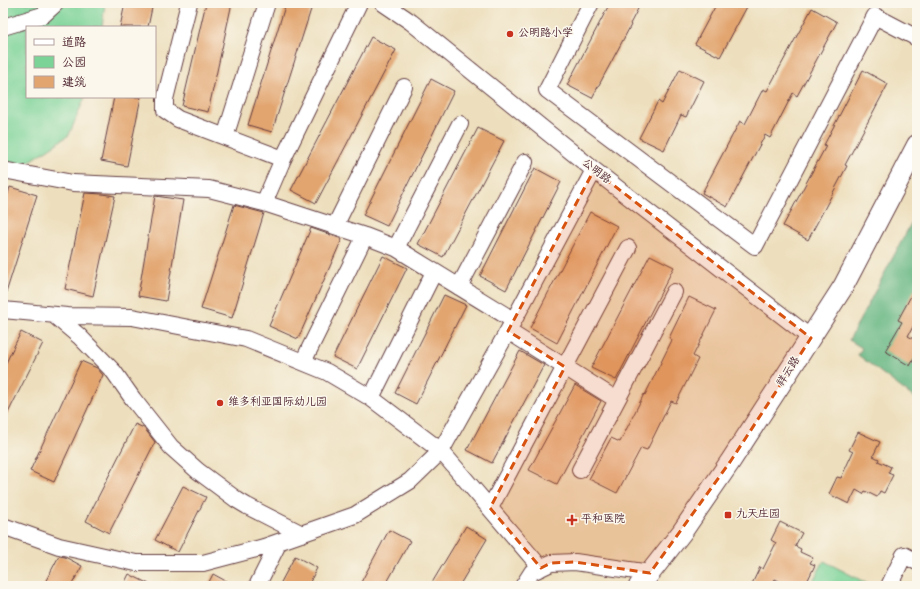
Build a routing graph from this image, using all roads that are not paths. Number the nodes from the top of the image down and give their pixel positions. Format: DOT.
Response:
graph roads {
  1 [pos="56,3"];
  2 [pos="190,3"];
  3 [pos="267,3"];
  4 [pos="359,3"];
  5 [pos="383,3"];
  6 [pos="591,3"];
  7 [pos="3,27"];
  8 [pos="917,38"];
  9 [pos="404,87"];
  10 [pos="460,124"];
  11 [pos="225,137"];
  12 [pos="917,145"];
  13 [pos="283,159"];
  14 [pos="525,162"];
  15 [pos="3,170"];
  16 [pos="594,170"];
  17 [pos="264,203"];
  18 [pos="335,226"];
  19 [pos="365,236"];
  20 [pos="396,248"];
  21 [pos="628,248"];
  22 [pos="434,272"];
  23 [pos="459,287"];
  24 [pos="674,292"];
  25 [pos="3,310"];
  26 [pos="54,315"];
  27 [pos="511,326"];
  28 [pos="811,338"];
  29 [pos="303,362"];
  30 [pos="565,367"];
  31 [pos="371,398"];
  32 [pos="617,400"];
  33 [pos="441,451"];
  34 [pos="580,470"];
  35 [pos="490,508"];
  36 [pos="3,526"];
  37 [pos="302,534"];
  38 [pos="280,542"];
  39 [pos="917,562"];
  40 [pos="541,568"];
  41 [pos="645,580"];
  42 [pos="257,586"];
  43 [pos="523,586"];
  44 [pos="888,586"];
  1 -- 7 [label="street"];
  2 -- 11 [label="street"];
  3 -- 11 [label="street"];
  4 -- 13 [label="street"];
  5 -- 16 [label="street, 公明路"];
  6 -- 8 [label="street"];
  9 -- 18 [label="street"];
  10 -- 20 [label="street"];
  11 -- 13 [label="street"];
  12 -- 28 [label="main road, 祥云路"];
  13 -- 17 [label="street"];
  14 -- 23 [label="street"];
  15 -- 17 [label="street"];
  16 -- 27 [label="street"];
  16 -- 28 [label="street, 公明路"];
  17 -- 18 [label="street"];
  18 -- 19 [label="street"];
  19 -- 20 [label="street"];
  19 -- 29 [label="street"];
  20 -- 22 [label="street"];
  21 -- 30 [label="street"];
  22 -- 23 [label="street"];
  22 -- 31 [label="street"];
  23 -- 27 [label="street"];
  24 -- 32 [label="street"];
  25 -- 26 [label="street"];
  26 -- 29 [label="street"];
  26 -- 37 [label="street"];
  27 -- 30 [label="street"];
  27 -- 33 [label="street"];
  28 -- 41 [label="main road, 祥云路"];
  29 -- 31 [label="street"];
  30 -- 32 [label="street"];
  30 -- 35 [label="street"];
  31 -- 33 [label="street"];
  32 -- 34 [label="street"];
  33 -- 35 [label="street"];
  33 -- 37 [label="street"];
  35 -- 40 [label="street"];
  36 -- 38 [label="street"];
  37 -- 38 [label="street"];
  38 -- 42 [label="street"];
  39 -- 44 [label="street"];
  40 -- 41 [label="street"];
  40 -- 43 [label="street"];
}
